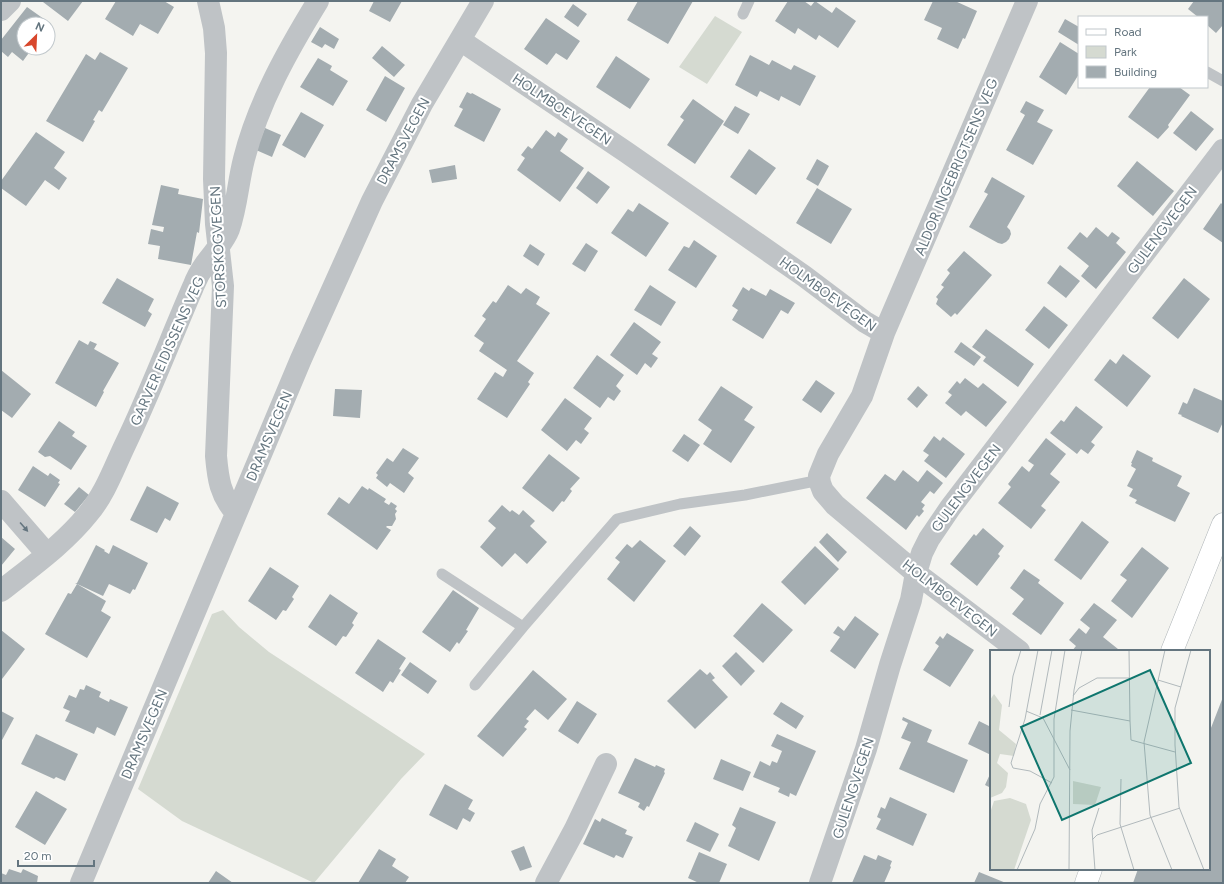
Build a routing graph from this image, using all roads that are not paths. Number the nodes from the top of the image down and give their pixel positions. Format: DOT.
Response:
graph roads {
  1 [pos="10,1"];
  2 [pos="208,1"];
  3 [pos="318,1"];
  4 [pos="483,1"];
  5 [pos="749,1"];
  6 [pos="1027,1"];
  7 [pos="1,10"];
  8 [pos="743,14"];
  9 [pos="460,40"];
  10 [pos="1208,73"];
  11 [pos="1223,81"];
  12 [pos="1223,150"];
  13 [pos="219,247"];
  14 [pos="884,333"];
  15 [pos="820,480"];
  16 [pos="1,501"];
  17 [pos="236,513"];
  18 [pos="1223,524"];
  19 [pos="46,555"];
  20 [pos="916,573"];
  21 [pos="442,574"];
  22 [pos="1,591"];
  23 [pos="523,627"];
  24 [pos="1018,650"];
  25 [pos="1172,650"];
  26 [pos="475,685"];
  27 [pos="606,764"];
  28 [pos="1091,870"];
  29 [pos="81,883"];
  30 [pos="546,883"];
  31 [pos="820,883"];
  32 [pos="1086,883"];
  1 -- 7 [label="street"];
  2 -- 13 [label="street, STORSKOGVEGEN"];
  3 -- 13 [label="street, GARVER EIDISSENS VEG"];
  4 -- 9 [label="street, DRAMSVEGEN"];
  5 -- 8 [label="lane"];
  6 -- 14 [label="street, ALDOR INGEBRIGTSENS VEG"];
  9 -- 14 [label="street, HOLMBOEVEGEN"];
  9 -- 17 [label="street, DRAMSVEGEN"];
  10 -- 11 [label="lane"];
  12 -- 20 [label="street, GULENGVEGEN"];
  13 -- 17 [label="street, STORSKOGVEGEN"];
  13 -- 19 [label="street, GARVER EIDISSENS VEG"];
  14 -- 15 [label="street, HOLMBOEVEGEN"];
  15 -- 20 [label="street, HOLMBOEVEGEN"];
  15 -- 23 [label="lane"];
  16 -- 19 [label="street, one-way"];
  17 -- 29 [label="street, DRAMSVEGEN"];
  18 -- 25 [label="street"];
  19 -- 22 [label="street, GARVER EIDISSENS VEG"];
  20 -- 24 [label="street, HOLMBOEVEGEN"];
  20 -- 31 [label="street, GULENGVEGEN"];
  21 -- 23 [label="lane"];
  23 -- 26 [label="lane"];
  27 -- 30 [label="street"];
  28 -- 32 [label="street"];
}
